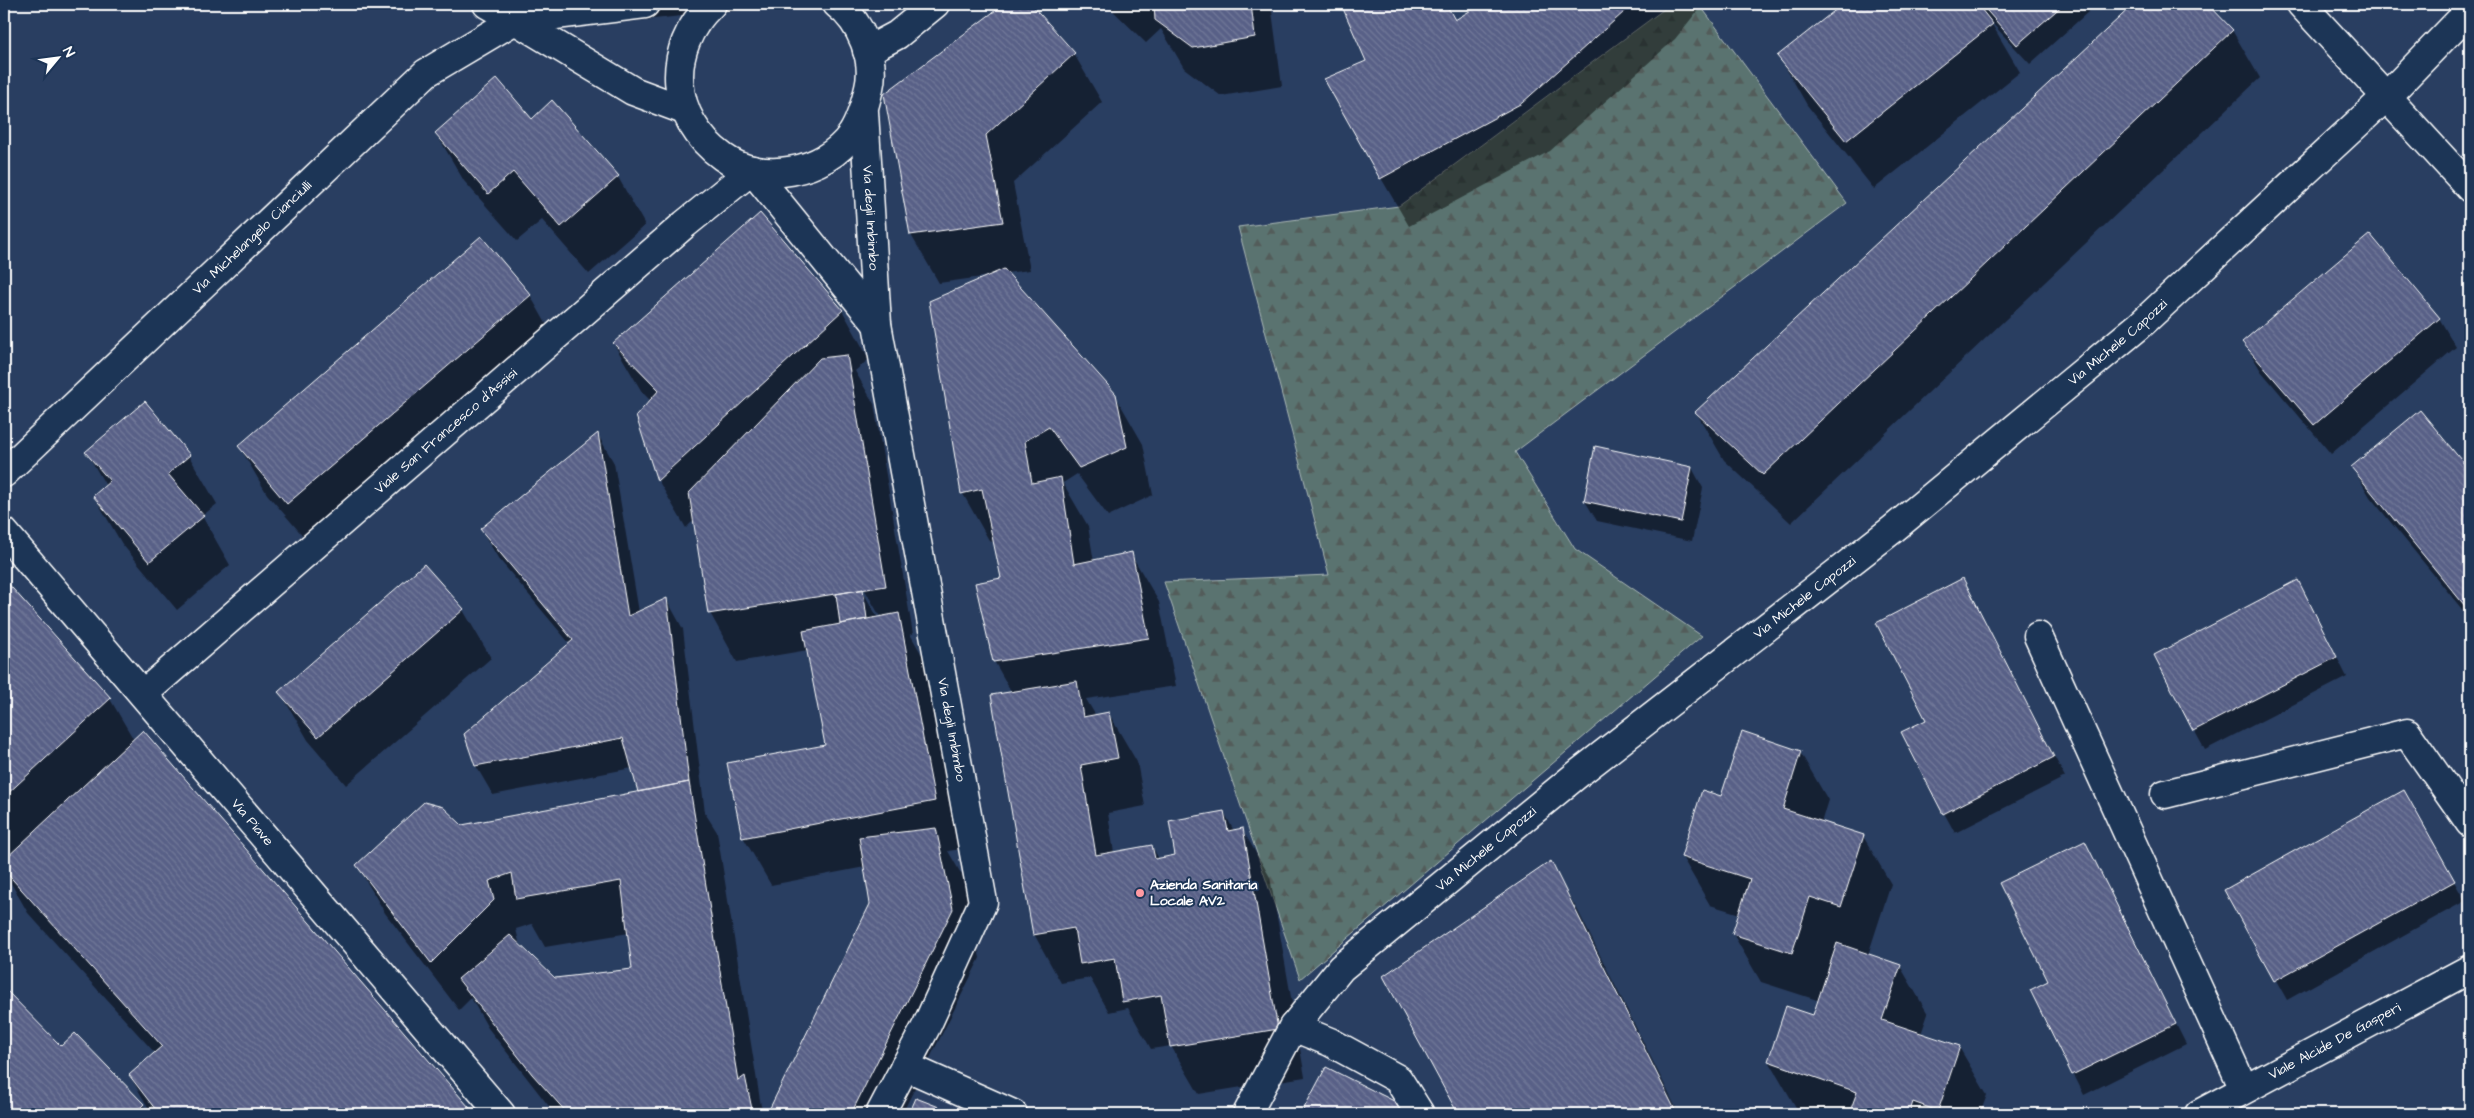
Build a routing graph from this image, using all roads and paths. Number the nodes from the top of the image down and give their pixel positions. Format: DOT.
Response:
graph roads {
  1 [pos="487,4"];
  2 [pos="645,4"];
  3 [pos="712,4"];
  4 [pos="837,4"];
  5 [pos="935,4"];
  6 [pos="2301,4"];
  7 [pos="2470,10"];
  8 [pos="515,20"];
  9 [pos="868,51"];
  10 [pos="2387,96"];
  11 [pos="684,110"];
  12 [pos="864,112"];
  13 [pos="752,170"];
  14 [pos="2470,188"];
  15 [pos="877,324"];
  16 [pos="4,473"];
  17 [pos="4,532"];
  18 [pos="2038,636"];
  19 [pos="143,694"];
  20 [pos="2165,794"];
  21 [pos="2470,823"];
  22 [pos="2470,969"];
  23 [pos="1293,1027"];
  24 [pos="905,1066"];
  25 [pos="2244,1089"];
  26 [pos="501,1114"];
  27 [pos="880,1114"];
  28 [pos="1012,1114"];
  29 [pos="1247,1114"];
  30 [pos="1420,1114"];
  31 [pos="2199,1114"];
  1 -- 8 [label="street"];
  2 -- 8 [label="street"];
  3 -- 11 [label="street"];
  4 -- 9 [label="street"];
  5 -- 9 [label="street"];
  6 -- 10 [label="street"];
  7 -- 10 [label="street, Via Michele Capozzi"];
  8 -- 11 [label="street"];
  8 -- 16 [label="street, Via Michelangelo Cianciulli"];
  9 -- 12 [label="street"];
  10 -- 14 [label="street"];
  10 -- 23 [label="street, Via Michele Capozzi"];
  11 -- 13 [label="street"];
  12 -- 13 [label="street"];
  12 -- 15 [label="street, Via degli Imbimbo"];
  13 -- 15 [label="street, Via degli Imbimbo"];
  13 -- 19 [label="street, Viale San Francesco d'Assisi"];
  15 -- 24 [label="street, Via degli Imbimbo"];
  17 -- 19 [label="street, Via Piave"];
  18 -- 25 [label="street"];
  19 -- 26 [label="street, Via Piave"];
  20 -- 21 [label="street"];
  22 -- 25 [label="street, Viale Alcide De Gasperi"];
  23 -- 29 [label="street, Via Michele Capozzi"];
  23 -- 30 [label="street"];
  24 -- 27 [label="street, Via degli Imbimbo"];
  24 -- 28 [label="street"];
  25 -- 31 [label="street, Viale Alcide De Gasperi"];
}
